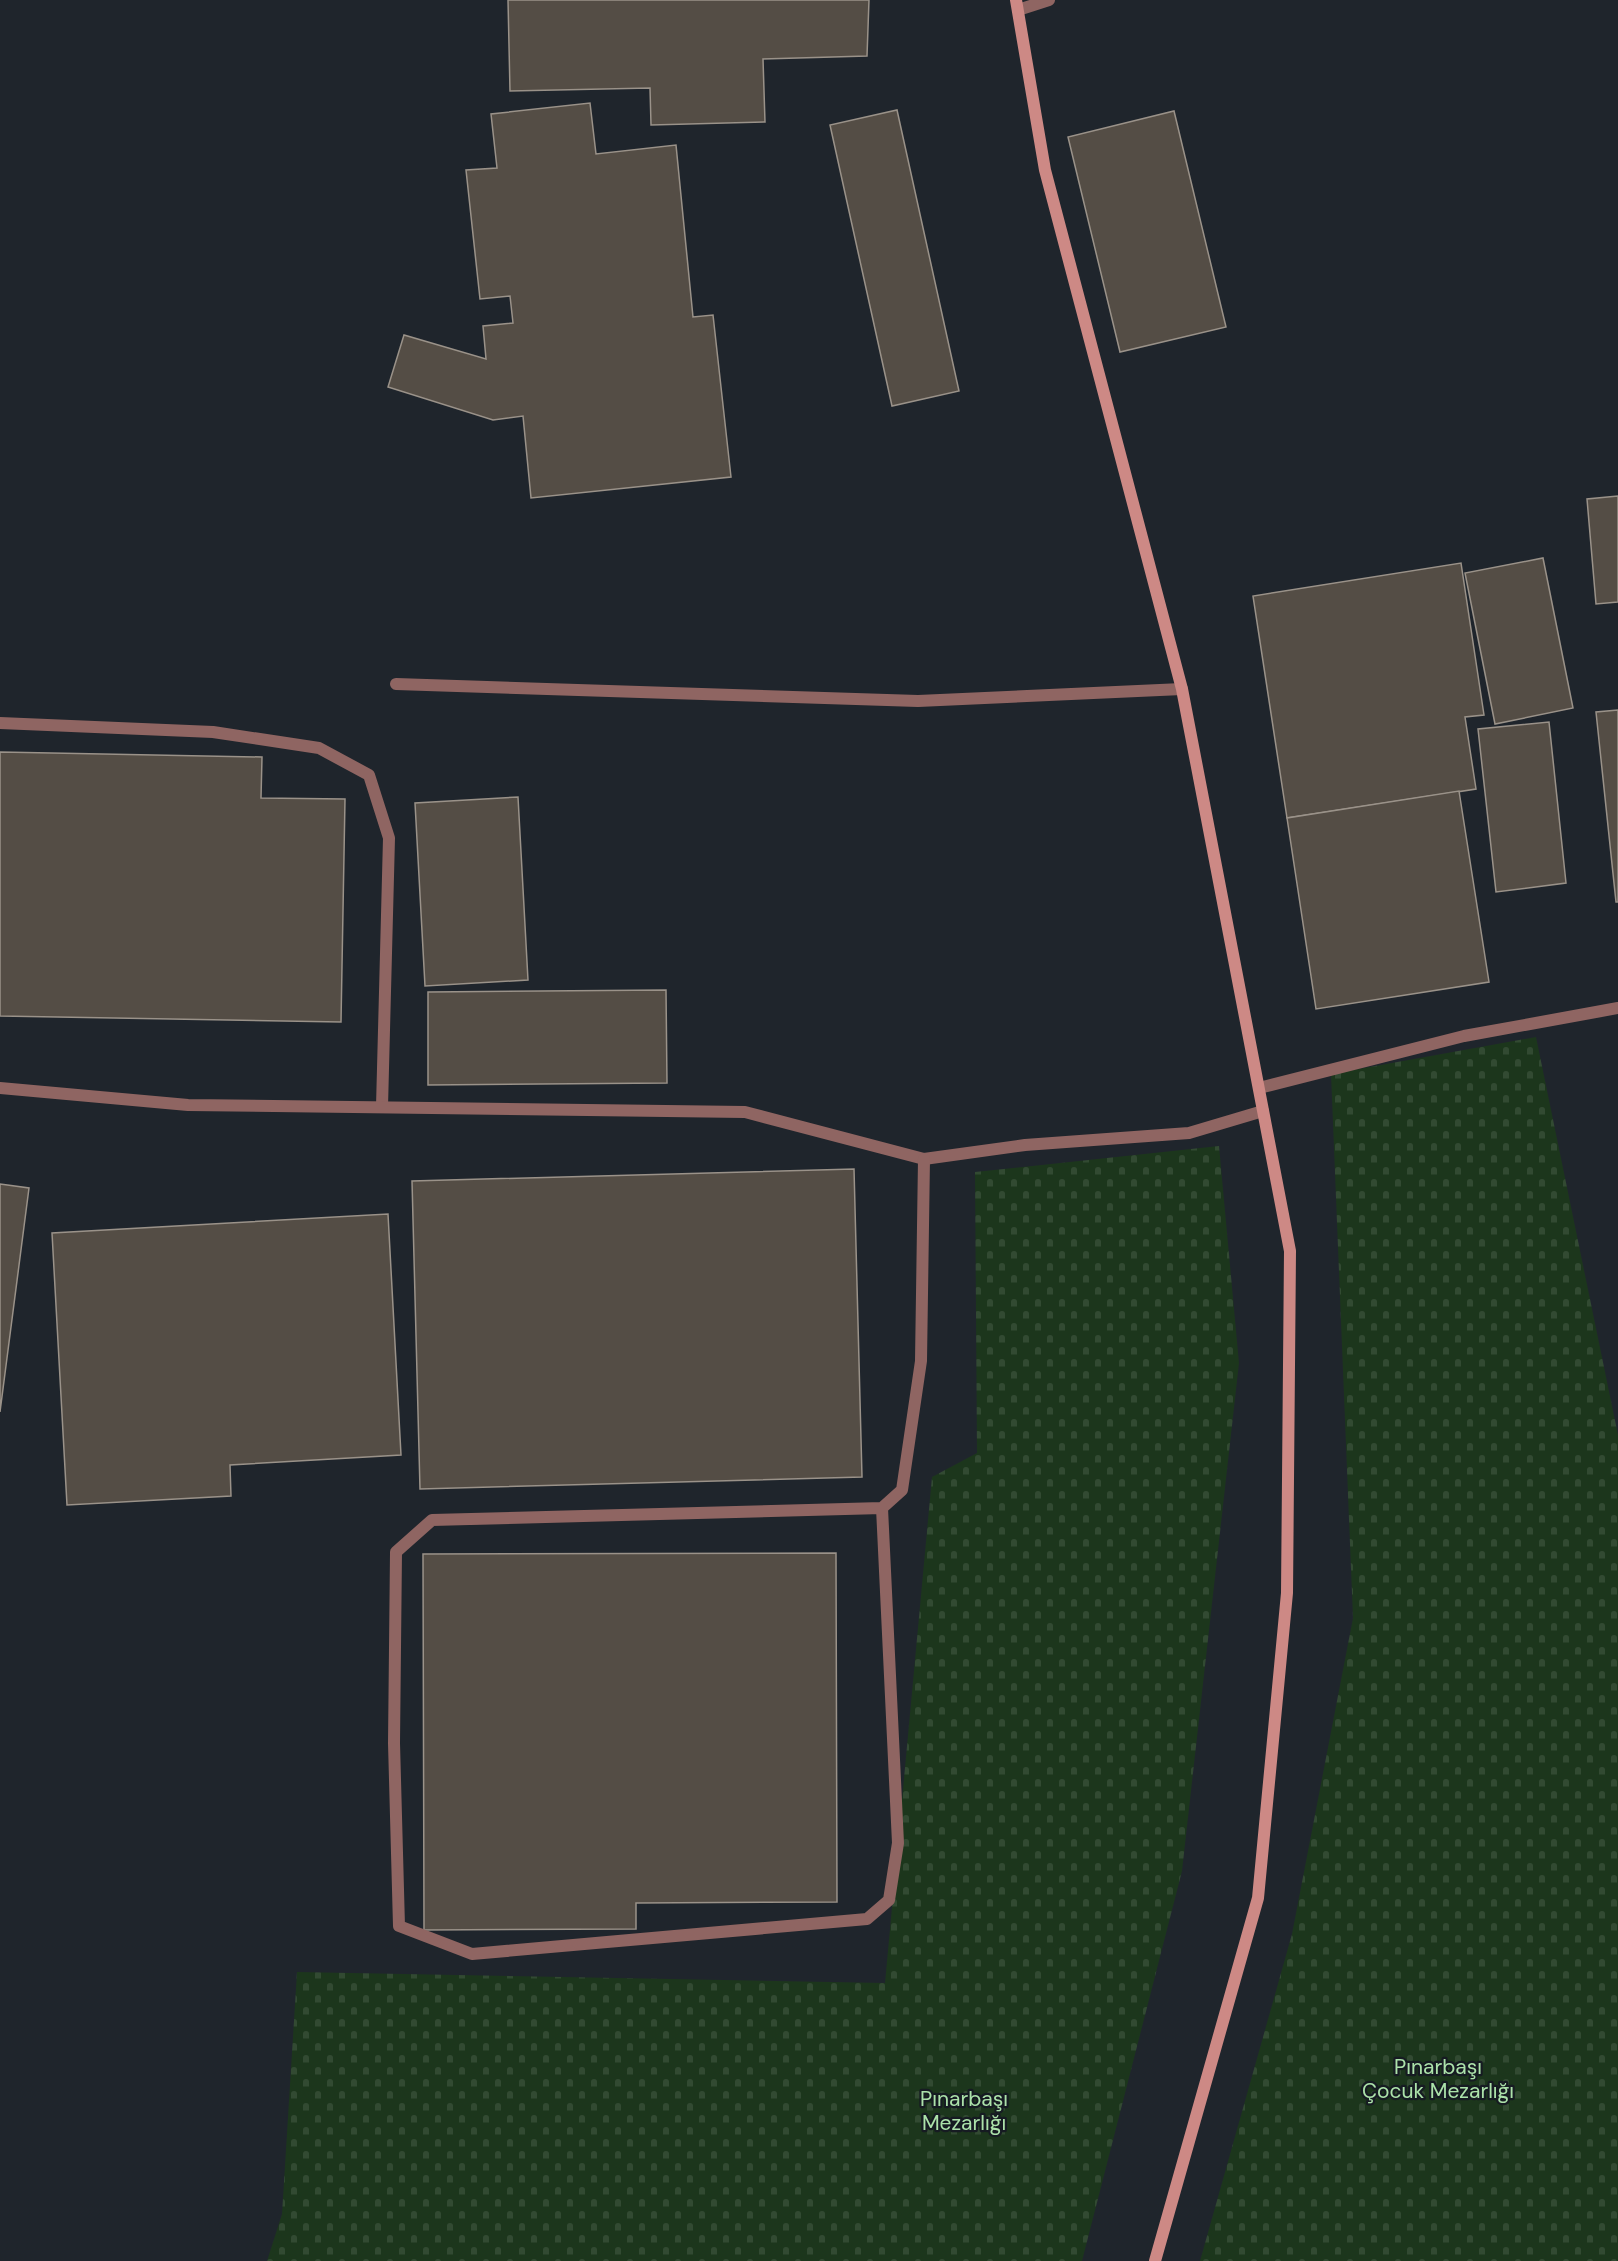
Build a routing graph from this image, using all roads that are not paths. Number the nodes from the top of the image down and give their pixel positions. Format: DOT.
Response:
graph roads {
  1 [pos="1049,0"];
  2 [pos="1017,5"];
  3 [pos="396,684"];
  4 [pos="1182,689"];
  5 [pos="0,723"];
  6 [pos="1618,1008"];
  7 [pos="0,1088"];
  8 [pos="1259,1088"];
  9 [pos="382,1107"];
  10 [pos="1263,1111"];
  11 [pos="924,1159"];
  12 [pos="882,1509"];
  13 [pos="1155,2261"];
  1 -- 2 [label="street"];
  2 -- 4 [label="main road"];
  3 -- 4 [label="street"];
  4 -- 8 [label="main road"];
  5 -- 9 [label="street"];
  6 -- 8 [label="street"];
  7 -- 9 [label="street"];
  8 -- 10 [label="main road"];
  9 -- 11 [label="street"];
  10 -- 11 [label="street"];
  10 -- 13 [label="main road"];
  11 -- 12 [label="street"];
  12 -- 12 [label="street"];
}
